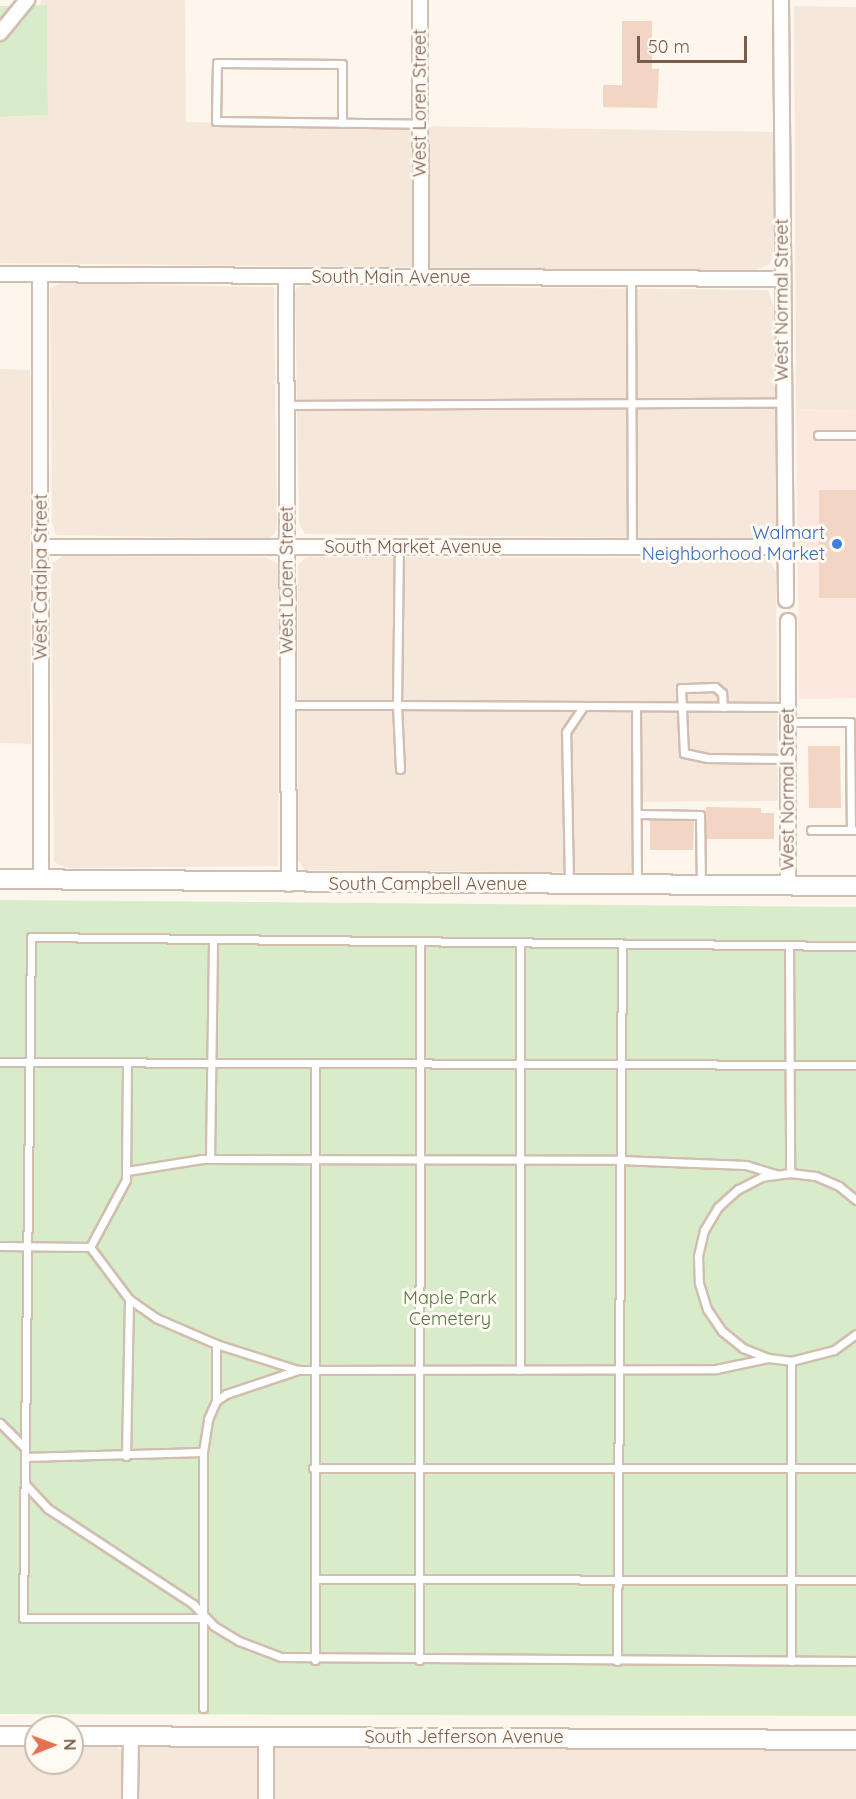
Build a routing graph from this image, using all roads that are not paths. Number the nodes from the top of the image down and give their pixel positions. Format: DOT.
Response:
graph roads {
  1 [pos="27,0"];
  2 [pos="420,0"];
  3 [pos="781,0"];
  4 [pos="0,33"];
  5 [pos="342,123"];
  6 [pos="421,124"];
  7 [pos="0,274"];
  8 [pos="40,275"];
  9 [pos="285,277"];
  10 [pos="421,277"];
  11 [pos="631,278"];
  12 [pos="781,279"];
  13 [pos="783,402"];
  14 [pos="632,403"];
  15 [pos="286,405"];
  16 [pos="818,435"];
  17 [pos="856,435"];
  18 [pos="42,547"];
  19 [pos="287,547"];
  20 [pos="399,547"];
  21 [pos="632,547"];
  22 [pos="785,547"];
  23 [pos="786,600"];
  24 [pos="788,621"];
  25 [pos="288,705"];
  26 [pos="397,705"];
  27 [pos="679,707"];
  28 [pos="723,707"];
  29 [pos="788,707"];
  30 [pos="582,708"];
  31 [pos="636,708"];
  32 [pos="788,722"];
  33 [pos="788,759"];
  34 [pos="400,769"];
  35 [pos="637,814"];
  36 [pos="811,830"];
  37 [pos="854,830"];
  38 [pos="0,879"];
  39 [pos="41,879"];
  40 [pos="289,884"];
  41 [pos="569,885"];
  42 [pos="637,885"];
  43 [pos="701,885"];
  44 [pos="788,886"];
  45 [pos="856,886"];
  46 [pos="213,939"];
  47 [pos="420,941"];
  48 [pos="520,942"];
  49 [pos="622,944"];
  50 [pos="789,945"];
  51 [pos="856,946"];
  52 [pos="29,1061"];
  53 [pos="0,1062"];
  54 [pos="126,1062"];
  55 [pos="212,1063"];
  56 [pos="315,1064"];
  57 [pos="421,1064"];
  58 [pos="520,1065"];
  59 [pos="623,1065"];
  60 [pos="790,1065"];
  61 [pos="856,1065"];
  62 [pos="210,1159"];
  63 [pos="315,1159"];
  64 [pos="420,1160"];
  65 [pos="520,1160"];
  66 [pos="621,1160"];
  67 [pos="128,1171"];
  68 [pos="790,1173"];
  69 [pos="776,1174"];
  70 [pos="856,1200"];
  71 [pos="0,1246"];
  72 [pos="27,1246"];
  73 [pos="90,1247"];
  74 [pos="129,1299"];
  75 [pos="856,1334"];
  76 [pos="216,1344"];
  77 [pos="768,1358"];
  78 [pos="791,1361"];
  79 [pos="298,1370"];
  80 [pos="314,1370"];
  81 [pos="419,1370"];
  82 [pos="520,1370"];
  83 [pos="619,1371"];
  84 [pos="216,1401"];
  85 [pos="0,1423"];
  86 [pos="25,1448"];
  87 [pos="203,1452"];
  88 [pos="126,1456"];
  89 [pos="25,1457"];
  90 [pos="419,1466"];
  91 [pos="313,1468"];
  92 [pos="620,1468"];
  93 [pos="789,1468"];
  94 [pos="856,1468"];
  95 [pos="25,1484"];
  96 [pos="315,1579"];
  97 [pos="419,1580"];
  98 [pos="620,1580"];
  99 [pos="790,1580"];
  100 [pos="856,1580"];
  101 [pos="204,1618"];
  102 [pos="315,1660"];
  103 [pos="419,1660"];
  104 [pos="617,1661"];
  105 [pos="791,1661"];
  106 [pos="856,1662"];
  107 [pos="203,1708"];
  108 [pos="266,1735"];
  109 [pos="0,1736"];
  110 [pos="24,1736"];
  111 [pos="84,1736"];
  112 [pos="131,1736"];
  113 [pos="856,1740"];
  114 [pos="130,1799"];
  115 [pos="266,1799"];
  1 -- 4 [label="street"];
  2 -- 6 [label="street, West Loren Street"];
  3 -- 12 [label="street, West Normal Street"];
  5 -- 5 [label="lane"];
  5 -- 6 [label="lane"];
  6 -- 10 [label="street, West Loren Street"];
  7 -- 8 [label="street, South Main Avenue"];
  8 -- 9 [label="street, South Main Avenue"];
  8 -- 18 [label="street, West Catalpa Street"];
  9 -- 10 [label="street, South Main Avenue"];
  9 -- 15 [label="street, West Loren Street"];
  10 -- 11 [label="street, South Main Avenue"];
  11 -- 12 [label="street, South Main Avenue"];
  11 -- 14 [label="lane"];
  12 -- 13 [label="street, West Normal Street"];
  13 -- 14 [label="lane"];
  13 -- 22 [label="street, West Normal Street"];
  14 -- 15 [label="lane"];
  14 -- 21 [label="lane"];
  15 -- 19 [label="street, West Loren Street"];
  16 -- 17 [label="lane"];
  18 -- 19 [label="street, South Market Avenue"];
  18 -- 39 [label="street, West Catalpa Street"];
  19 -- 20 [label="street, South Market Avenue"];
  19 -- 25 [label="street, West Loren Street"];
  20 -- 21 [label="street, South Market Avenue"];
  20 -- 26 [label="lane"];
  21 -- 22 [label="street, South Market Avenue"];
  22 -- 23 [label="street, West Normal Street"];
  24 -- 29 [label="street, West Normal Street"];
  25 -- 26 [label="lane"];
  25 -- 40 [label="street, West Loren Street"];
  26 -- 30 [label="lane"];
  26 -- 34 [label="lane"];
  27 -- 28 [label="lane"];
  27 -- 28 [label="lane"];
  27 -- 31 [label="lane"];
  27 -- 33 [label="lane"];
  28 -- 29 [label="lane"];
  29 -- 32 [label="street, West Normal Street"];
  30 -- 31 [label="lane"];
  30 -- 41 [label="lane"];
  31 -- 35 [label="lane"];
  32 -- 33 [label="street, West Normal Street"];
  32 -- 37 [label="lane"];
  33 -- 44 [label="street, West Normal Street"];
  35 -- 42 [label="lane"];
  35 -- 43 [label="lane"];
  36 -- 37 [label="lane"];
  38 -- 39 [label="main road, South Campbell Avenue"];
  39 -- 40 [label="main road, South Campbell Avenue"];
  40 -- 41 [label="main road, South Campbell Avenue"];
  41 -- 42 [label="main road, South Campbell Avenue"];
  42 -- 43 [label="main road, South Campbell Avenue"];
  43 -- 44 [label="main road, South Campbell Avenue"];
  44 -- 45 [label="main road, South Campbell Avenue"];
  46 -- 47 [label="lane"];
  46 -- 52 [label="lane"];
  46 -- 55 [label="lane"];
  47 -- 48 [label="lane"];
  47 -- 57 [label="lane"];
  48 -- 49 [label="lane"];
  48 -- 58 [label="lane"];
  49 -- 50 [label="lane"];
  49 -- 59 [label="lane"];
  50 -- 51 [label="lane"];
  50 -- 60 [label="lane"];
  52 -- 53 [label="lane"];
  52 -- 54 [label="lane"];
  52 -- 72 [label="lane"];
  54 -- 55 [label="lane"];
  54 -- 67 [label="lane"];
  55 -- 56 [label="lane"];
  55 -- 62 [label="lane"];
  56 -- 57 [label="lane"];
  56 -- 63 [label="lane"];
  57 -- 58 [label="lane"];
  57 -- 64 [label="lane"];
  58 -- 59 [label="lane"];
  58 -- 65 [label="lane"];
  59 -- 60 [label="lane"];
  59 -- 66 [label="lane"];
  60 -- 61 [label="lane"];
  60 -- 68 [label="lane"];
  62 -- 63 [label="lane"];
  62 -- 67 [label="lane"];
  63 -- 64 [label="lane"];
  63 -- 80 [label="lane"];
  64 -- 65 [label="lane"];
  64 -- 81 [label="lane"];
  65 -- 66 [label="lane"];
  65 -- 82 [label="lane"];
  66 -- 69 [label="lane"];
  66 -- 83 [label="lane"];
  67 -- 73 [label="lane"];
  68 -- 69 [label="lane"];
  68 -- 70 [label="lane"];
  69 -- 77 [label="lane"];
  71 -- 72 [label="lane"];
  72 -- 73 [label="lane"];
  72 -- 86 [label="lane"];
  73 -- 74 [label="lane"];
  74 -- 76 [label="lane"];
  74 -- 88 [label="lane"];
  75 -- 78 [label="lane"];
  76 -- 79 [label="lane"];
  76 -- 84 [label="lane"];
  77 -- 78 [label="lane"];
  77 -- 83 [label="lane"];
  78 -- 93 [label="lane"];
  79 -- 80 [label="lane"];
  79 -- 84 [label="lane"];
  80 -- 81 [label="lane"];
  80 -- 91 [label="lane"];
  81 -- 82 [label="lane"];
  81 -- 90 [label="lane"];
  82 -- 83 [label="lane"];
  83 -- 92 [label="lane"];
  84 -- 87 [label="lane"];
  85 -- 86 [label="lane"];
  86 -- 89 [label="lane"];
  87 -- 88 [label="lane"];
  87 -- 101 [label="lane"];
  88 -- 89 [label="lane"];
  89 -- 95 [label="lane"];
  90 -- 91 [label="lane"];
  90 -- 92 [label="lane"];
  90 -- 97 [label="lane"];
  91 -- 96 [label="lane"];
  92 -- 93 [label="lane"];
  92 -- 98 [label="lane"];
  93 -- 94 [label="lane"];
  93 -- 99 [label="lane"];
  95 -- 101 [label="lane"];
  95 -- 101 [label="lane"];
  96 -- 97 [label="lane"];
  96 -- 102 [label="lane"];
  97 -- 98 [label="lane"];
  97 -- 103 [label="lane"];
  98 -- 99 [label="lane"];
  98 -- 104 [label="lane"];
  99 -- 100 [label="lane"];
  99 -- 105 [label="lane"];
  101 -- 102 [label="lane"];
  101 -- 107 [label="lane"];
  102 -- 103 [label="lane"];
  103 -- 104 [label="lane"];
  104 -- 105 [label="lane"];
  105 -- 106 [label="lane"];
  108 -- 112 [label="main road, South Jefferson Avenue"];
  108 -- 113 [label="main road, South Jefferson Avenue"];
  108 -- 115 [label="street"];
  109 -- 110 [label="main road"];
  111 -- 112 [label="main road, South Jefferson Avenue"];
  112 -- 114 [label="street"];
}
